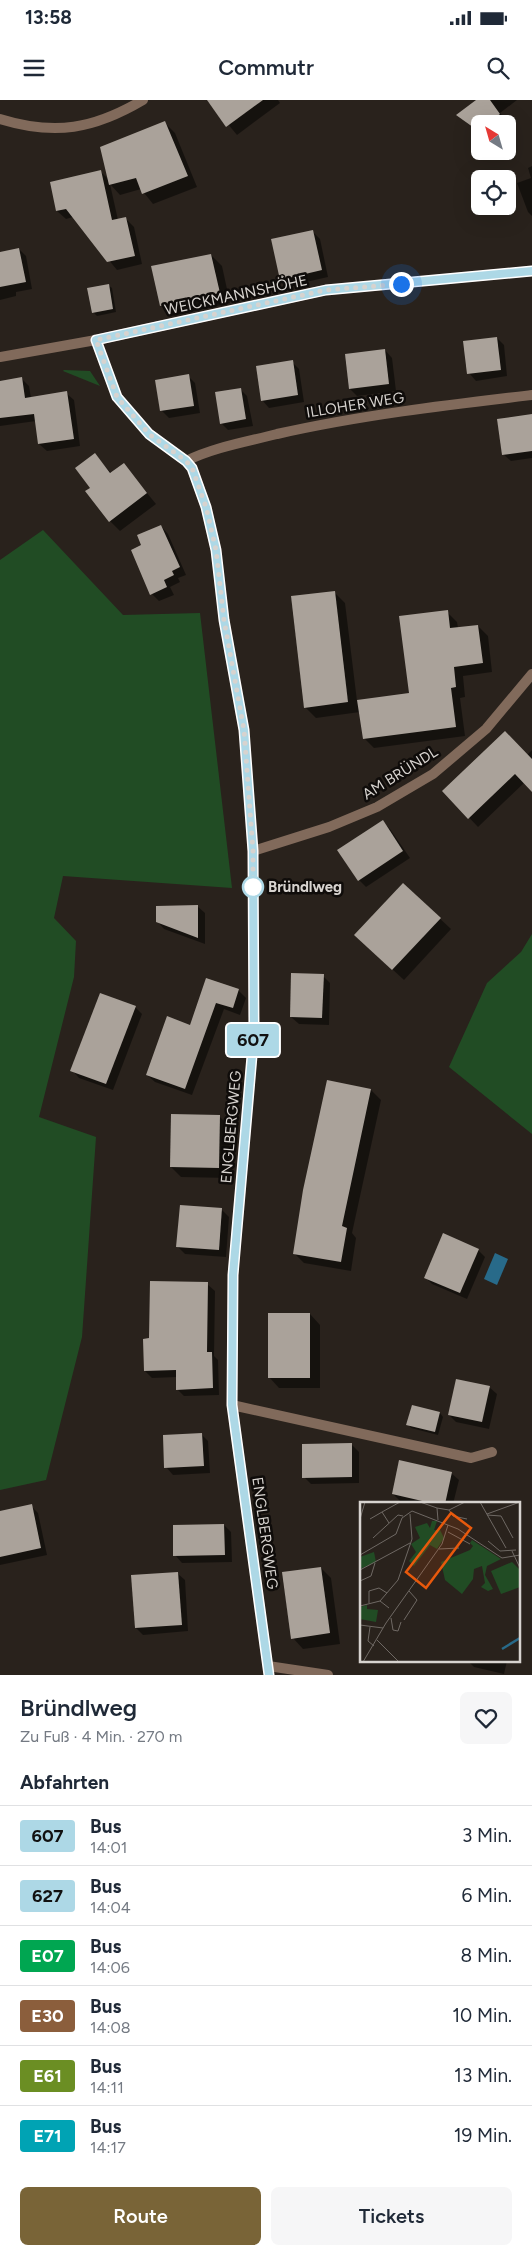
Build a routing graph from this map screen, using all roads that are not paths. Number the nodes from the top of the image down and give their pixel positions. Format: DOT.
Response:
graph roads {
  1 [pos="143,100"];
  2 [pos="0,119"];
  3 [pos="532,271"];
  4 [pos="96,340"];
  5 [pos="0,357"];
  6 [pos="532,395"];
  7 [pos="186,461"];
  8 [pos="532,674"];
  9 [pos="253,851"];
  10 [pos="232,1405"];
  11 [pos="492,1452"];
  12 [pos="269,1670"];
  13 [pos="328,1675"];
  1 -- 2 [label="street"];
  3 -- 4 [label="street, WEICKMANNSHÖHE"];
  4 -- 5 [label="street, WEICKMANNSHÖHE"];
  4 -- 7 [label="street"];
  6 -- 7 [label="street, ILLOHER WEG"];
  7 -- 9 [label="street"];
  8 -- 9 [label="street, AM BRÜNDL"];
  9 -- 10 [label="street, ENGLBERGWEG"];
  10 -- 11 [label="street"];
  10 -- 12 [label="street, ENGLBERGWEG"];
  12 -- 13 [label="street, ENGLBERGWEG"];
}
